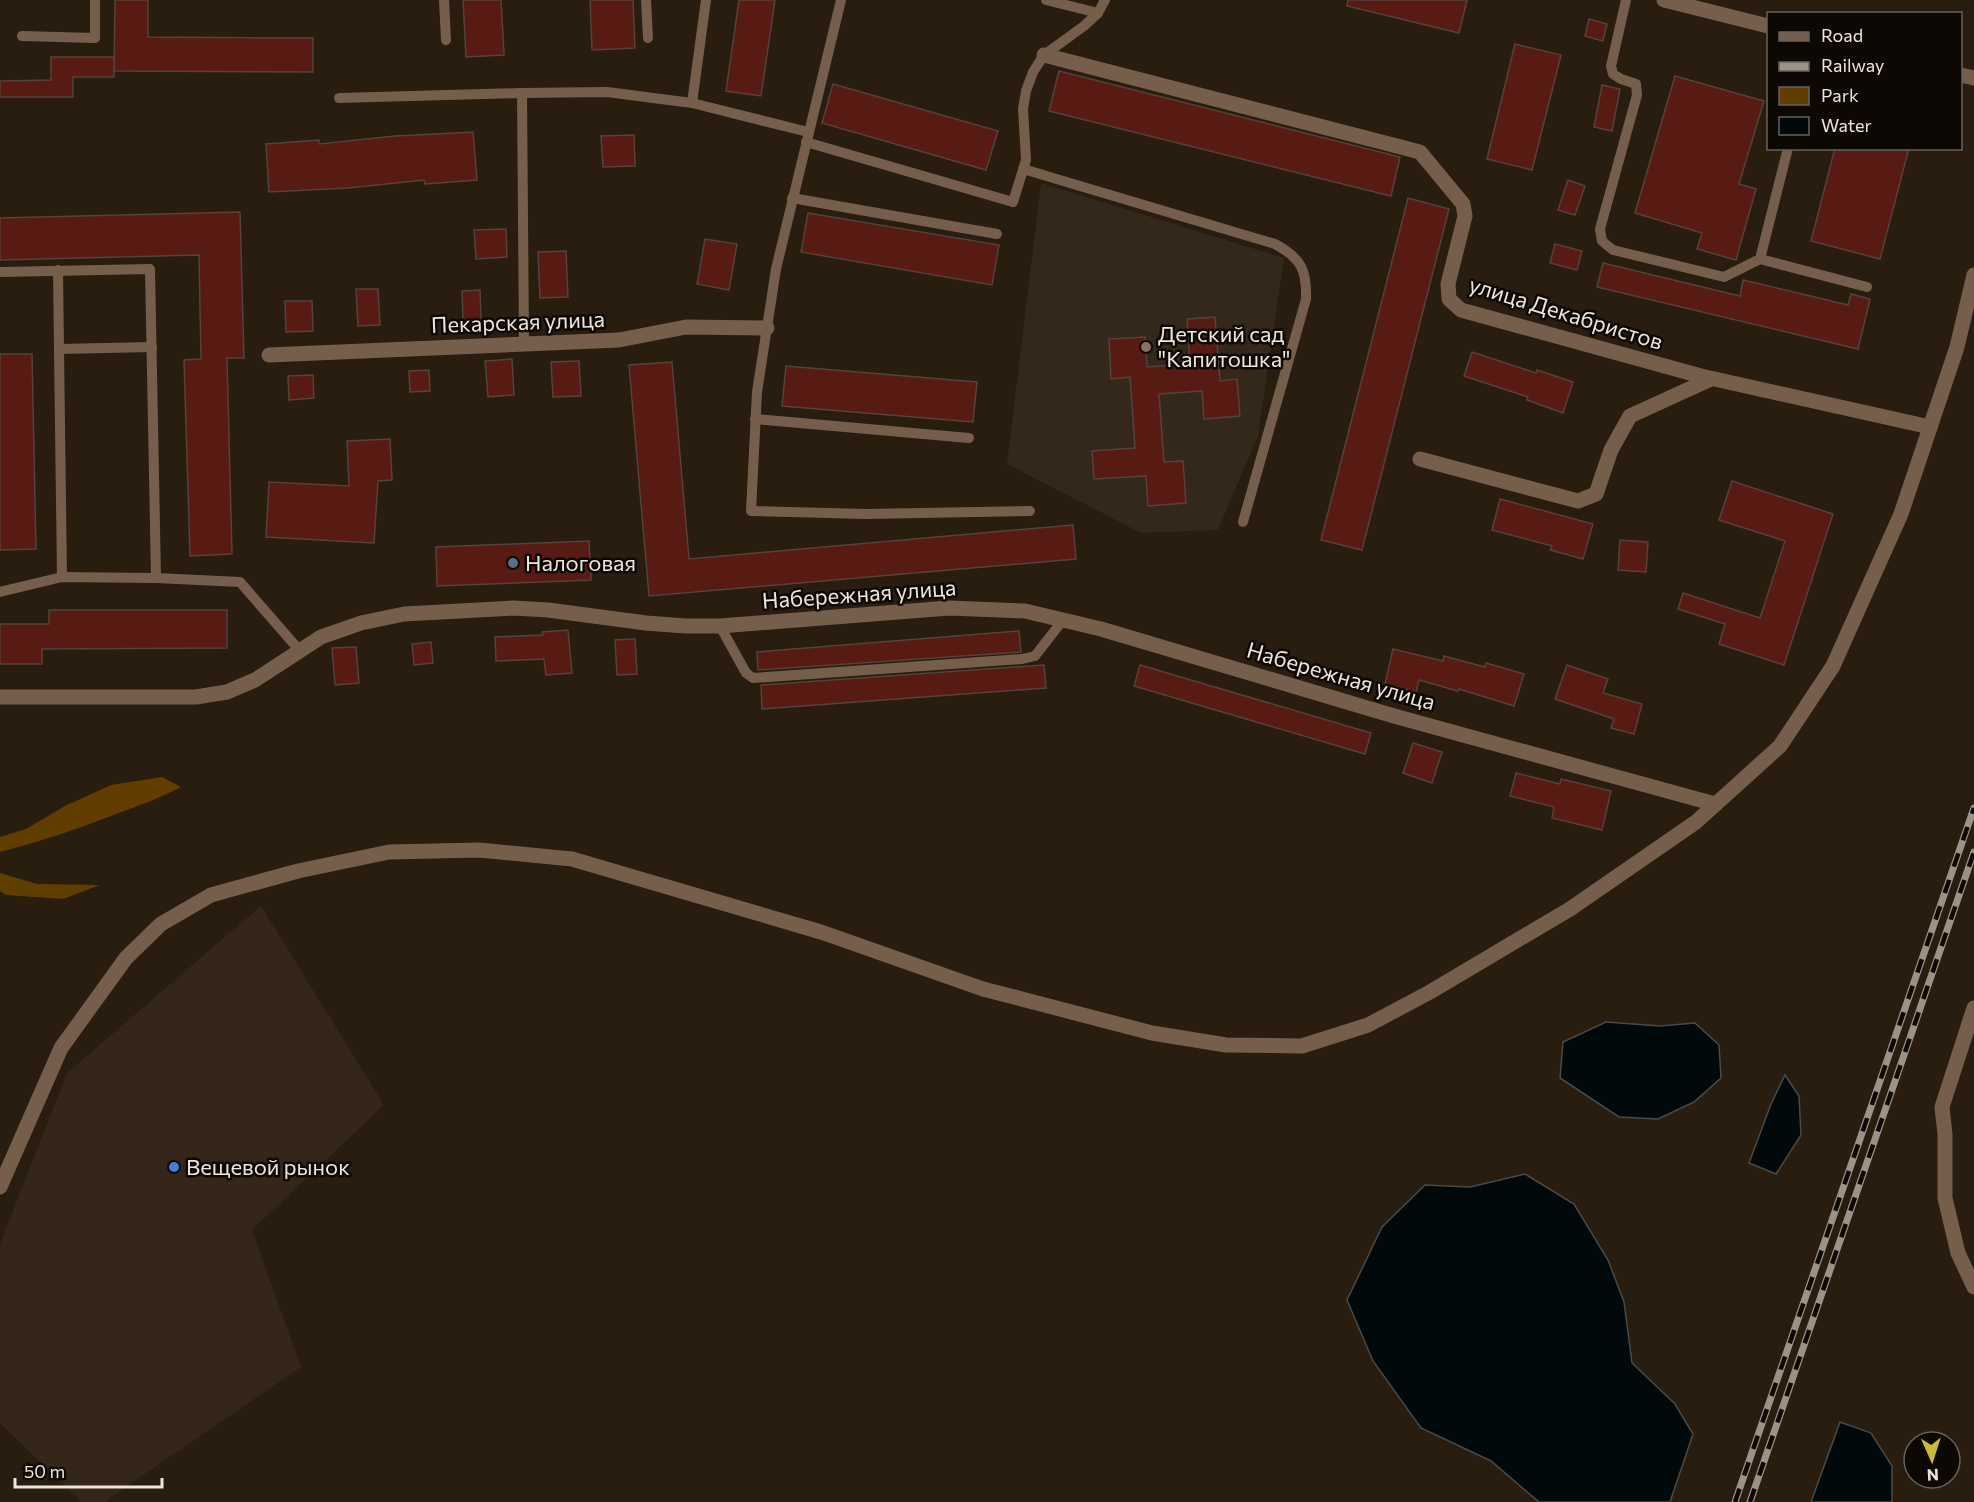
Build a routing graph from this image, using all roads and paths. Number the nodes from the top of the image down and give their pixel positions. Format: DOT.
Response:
graph roads {
  1 [pos="95,0"];
  2 [pos="444,0"];
  3 [pos="646,0"];
  4 [pos="706,0"];
  5 [pos="841,0"];
  6 [pos="1046,0"];
  7 [pos="1105,0"];
  8 [pos="1626,0"];
  9 [pos="1664,0"];
  10 [pos="1098,13"];
  11 [pos="1767,26"];
  12 [pos="22,36"];
  13 [pos="648,38"];
  14 [pos="446,40"];
  15 [pos="1044,55"];
  16 [pos="522,93"];
  17 [pos="339,98"];
  18 [pos="692,103"];
  19 [pos="807,137"];
  20 [pos="1787,150"];
  21 [pos="1023,169"];
  22 [pos="792,198"];
  23 [pos="997,234"];
  24 [pos="1760,259"];
  25 [pos="58,270"];
  26 [pos="0,272"];
  27 [pos="1974,275"];
  28 [pos="1867,286"];
  29 [pos="766,328"];
  30 [pos="524,344"];
  31 [pos="152,347"];
  32 [pos="60,349"];
  33 [pos="269,355"];
  34 [pos="1712,378"];
  35 [pos="755,419"];
  36 [pos="1930,427"];
  37 [pos="969,438"];
  38 [pos="1420,459"];
  39 [pos="1030,511"];
  40 [pos="1243,522"];
  41 [pos="62,577"];
  42 [pos="156,578"];
  43 [pos="0,592"];
  44 [pos="1063,620"];
  45 [pos="720,626"];
  46 [pos="300,651"];
  47 [pos="0,697"];
  48 [pos="1715,804"];
  49 [pos="1974,1008"];
  50 [pos="0,1187"];
  51 [pos="1974,1287"];
  1 -- 12 [label="lane"];
  2 -- 14 [label="lane"];
  3 -- 13 [label="lane"];
  4 -- 18 [label="lane"];
  5 -- 19 [label="lane"];
  6 -- 10 [label="lane"];
  7 -- 10 [label="lane"];
  8 -- 24 [label="lane"];
  9 -- 11 [label="street"];
  10 -- 15 [label="lane"];
  15 -- 21 [label="lane"];
  15 -- 34 [label="street, улица Декабристов"];
  16 -- 17 [label="lane"];
  16 -- 18 [label="lane"];
  16 -- 30 [label="lane"];
  18 -- 19 [label="lane"];
  19 -- 21 [label="lane"];
  19 -- 22 [label="lane"];
  20 -- 24 [label="lane"];
  21 -- 40 [label="lane"];
  22 -- 23 [label="lane"];
  22 -- 29 [label="lane"];
  24 -- 28 [label="lane"];
  25 -- 26 [label="lane"];
  25 -- 31 [label="lane"];
  25 -- 32 [label="lane"];
  27 -- 36 [label="street"];
  29 -- 30 [label="street, Пекарская улица"];
  29 -- 35 [label="lane"];
  30 -- 33 [label="street, Пекарская улица"];
  31 -- 32 [label="lane"];
  31 -- 42 [label="lane"];
  32 -- 41 [label="lane"];
  34 -- 36 [label="street, улица Декабристов"];
  34 -- 38 [label="street"];
  35 -- 37 [label="lane"];
  35 -- 39 [label="lane"];
  36 -- 48 [label="street"];
  41 -- 42 [label="lane"];
  41 -- 43 [label="lane"];
  42 -- 46 [label="lane"];
  44 -- 45 [label="street, Набережная улица"];
  44 -- 45 [label="lane"];
  44 -- 48 [label="street, Набережная улица"];
  45 -- 46 [label="street, Набережная улица"];
  46 -- 47 [label="street, Набережная улица"];
  48 -- 50 [label="street"];
  49 -- 51 [label="street"];
}
